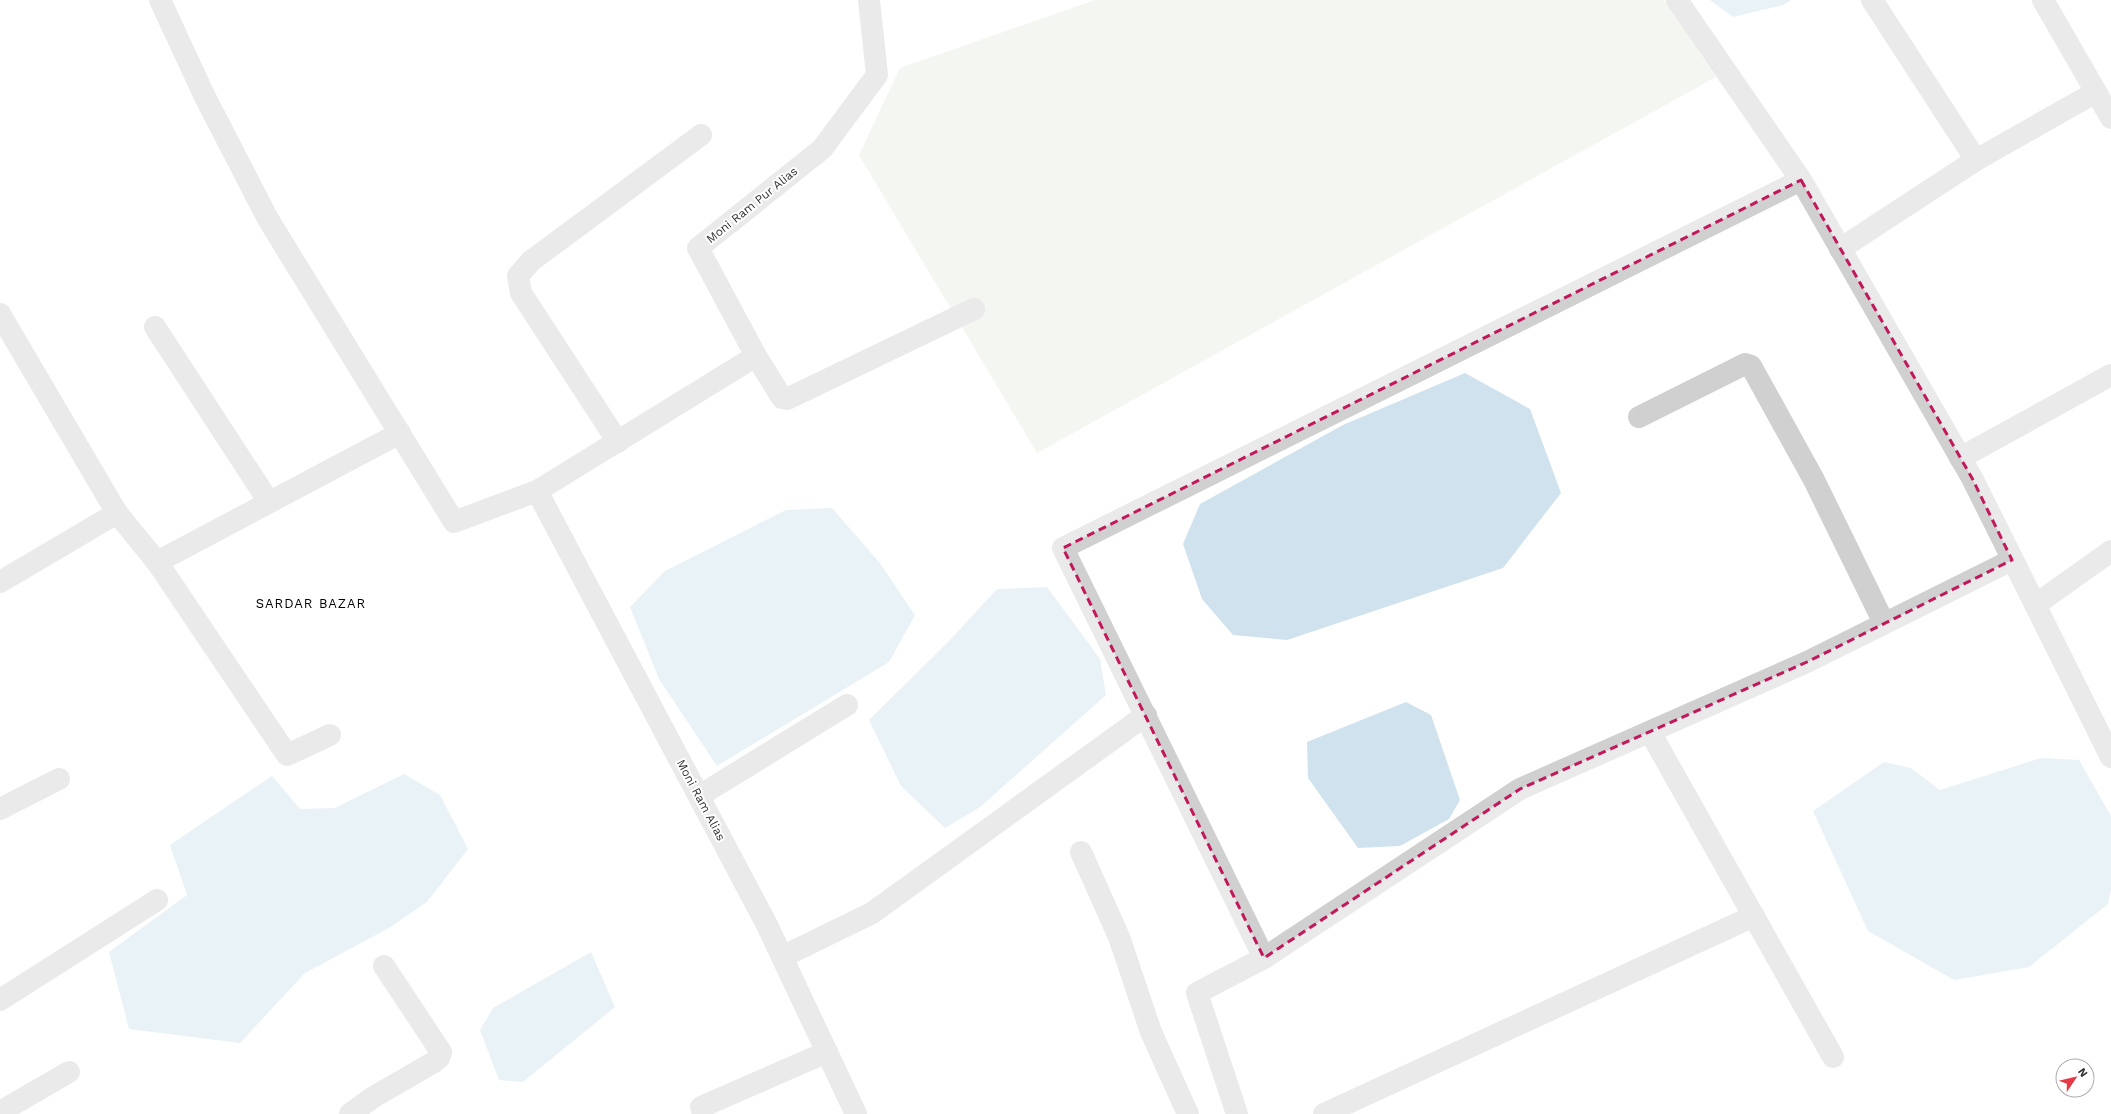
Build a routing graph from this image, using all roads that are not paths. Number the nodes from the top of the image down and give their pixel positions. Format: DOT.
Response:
graph roads {
  1 [pos="160,0"];
  2 [pos="869,0"];
  3 [pos="1676,0"];
  4 [pos="1872,0"];
  5 [pos="2043,0"];
  6 [pos="2096,92"];
  7 [pos="2111,118"];
  8 [pos="701,135"];
  9 [pos="1976,160"];
  10 [pos="1801,180"];
  11 [pos="1840,249"];
  12 [pos="974,309"];
  13 [pos="0,314"];
  14 [pos="155,327"];
  15 [pos="756,356"];
  16 [pos="2111,376"];
  17 [pos="1638,416"];
  18 [pos="400,433"];
  19 [pos="618,442"];
  20 [pos="1960,458"];
  21 [pos="537,491"];
  22 [pos="269,502"];
  23 [pos="117,513"];
  24 [pos="2111,551"];
  25 [pos="2012,560"];
  26 [pos="157,562"];
  27 [pos="0,582"];
  28 [pos="2035,605"];
  29 [pos="1884,623"];
  30 [pos="847,705"];
  31 [pos="1146,715"];
  32 [pos="1650,732"];
  33 [pos="330,735"];
  34 [pos="2111,757"];
  35 [pos="59,779"];
  36 [pos="699,796"];
  37 [pos="0,809"];
  38 [pos="1081,852"];
  39 [pos="157,900"];
  40 [pos="1754,916"];
  41 [pos="782,957"];
  42 [pos="1264,958"];
  43 [pos="384,966"];
  44 [pos="0,1000"];
  45 [pos="827,1052"];
  46 [pos="1833,1057"];
  47 [pos="69,1072"];
  48 [pos="376,1106"];
  49 [pos="0,1112"];
  50 [pos="350,1114"];
  51 [pos="703,1114"];
  52 [pos="856,1114"];
  53 [pos="1188,1114"];
  54 [pos="1237,1114"];
  55 [pos="1324,1114"];
  1 -- 18 [label="street"];
  2 -- 15 [label="street, Moni Ram Pur Alias"];
  3 -- 10 [label="street"];
  4 -- 9 [label="street"];
  5 -- 6 [label="street"];
  6 -- 7 [label="street"];
  6 -- 9 [label="street"];
  8 -- 19 [label="street"];
  9 -- 11 [label="street"];
  10 -- 11 [label="street"];
  10 -- 31 [label="street"];
  11 -- 20 [label="street"];
  12 -- 15 [label="street"];
  13 -- 23 [label="street"];
  14 -- 22 [label="street"];
  15 -- 19 [label="street"];
  16 -- 20 [label="street"];
  17 -- 29 [label="street"];
  18 -- 21 [label="street"];
  18 -- 22 [label="street"];
  19 -- 21 [label="street"];
  20 -- 25 [label="street"];
  21 -- 36 [label="street, Moni Ram Alias"];
  22 -- 26 [label="street"];
  23 -- 26 [label="street"];
  23 -- 27 [label="street"];
  24 -- 28 [label="street"];
  25 -- 28 [label="street"];
  25 -- 29 [label="street"];
  26 -- 33 [label="street"];
  28 -- 34 [label="street"];
  29 -- 32 [label="street"];
  30 -- 36 [label="street"];
  31 -- 41 [label="street"];
  31 -- 42 [label="street"];
  32 -- 40 [label="street"];
  32 -- 42 [label="street"];
  35 -- 37 [label="street"];
  36 -- 41 [label="street, Moni Ram Alias"];
  38 -- 53 [label="street"];
  39 -- 44 [label="street"];
  40 -- 46 [label="street"];
  40 -- 55 [label="street"];
  41 -- 45 [label="street, Moni Ram Alias"];
  42 -- 54 [label="street"];
  43 -- 48 [label="street"];
  45 -- 51 [label="street"];
  45 -- 52 [label="street, Moni Ram Alias"];
  47 -- 49 [label="street"];
  48 -- 50 [label="street"];
}
